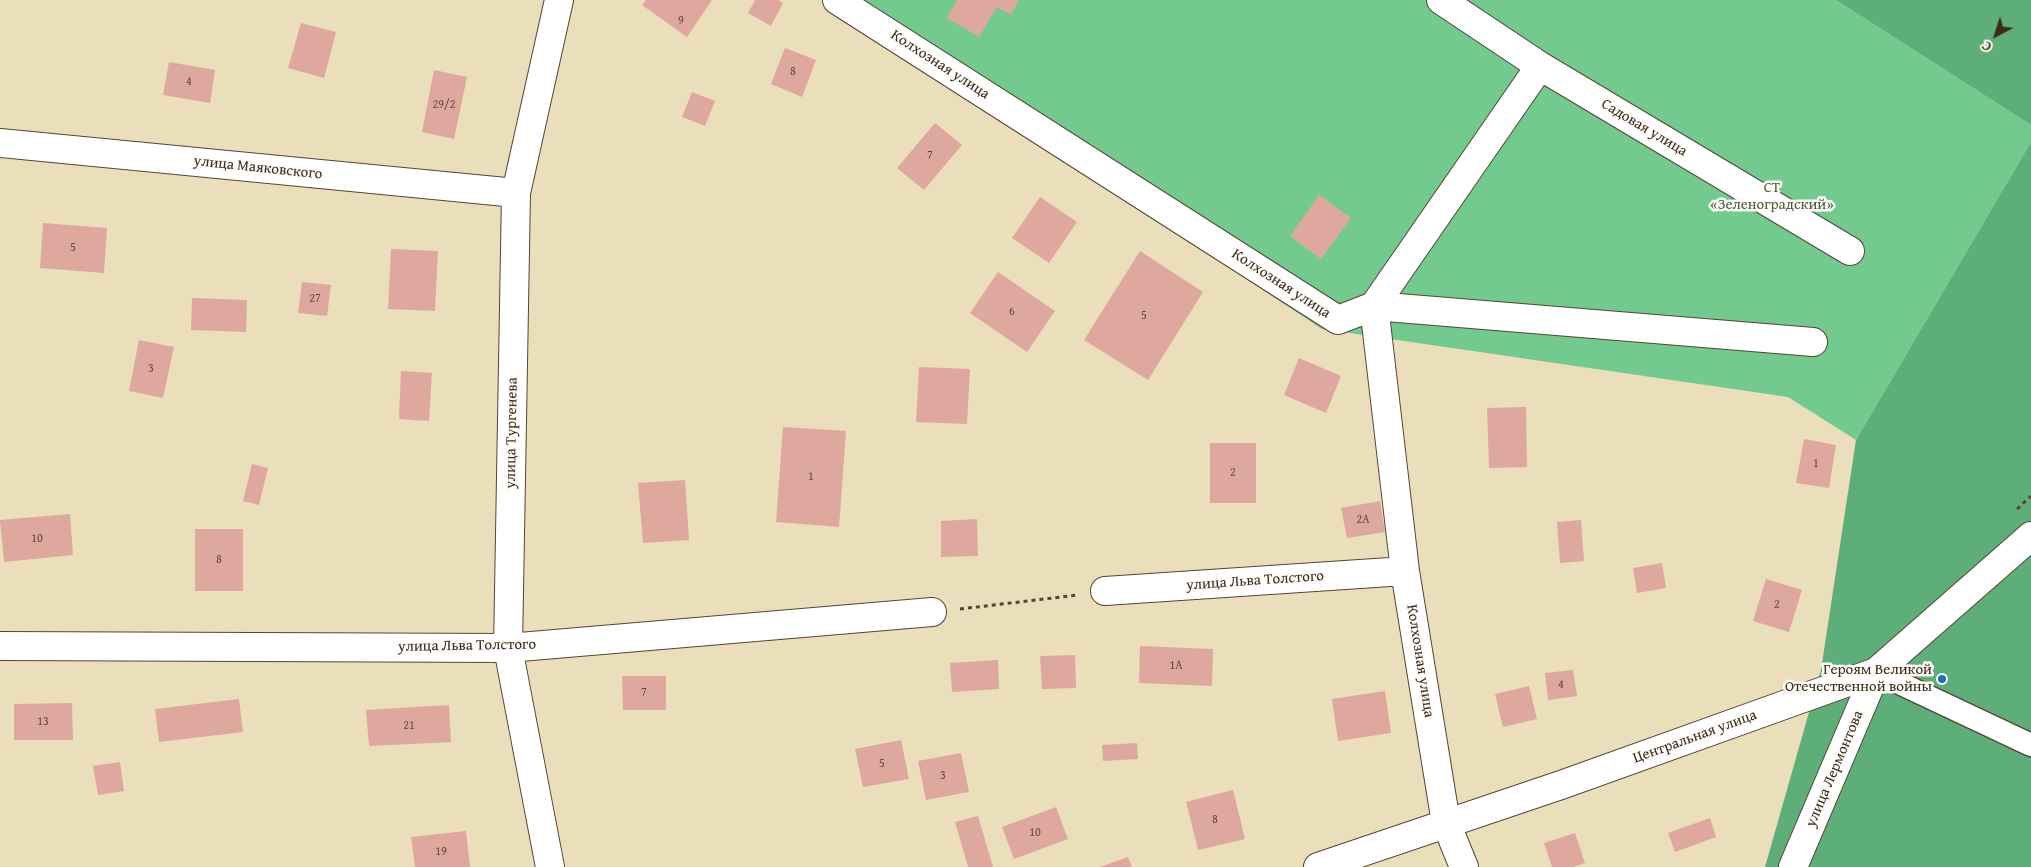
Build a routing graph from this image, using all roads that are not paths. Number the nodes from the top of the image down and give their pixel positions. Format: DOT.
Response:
graph roads {
  1 [pos="559,0"];
  2 [pos="837,0"];
  3 [pos="1442,0"];
  4 [pos="1540,66"];
  5 [pos="0,143"];
  6 [pos="516,193"];
  7 [pos="1850,251"];
  8 [pos="1374,306"];
  9 [pos="1813,342"];
  10 [pos="2031,536"];
  11 [pos="1405,571"];
  12 [pos="1106,592"];
  13 [pos="932,612"];
  14 [pos="0,646"];
  15 [pos="508,648"];
  16 [pos="1876,672"];
  17 [pos="2031,745"];
  18 [pos="1446,823"];
  19 [pos="550,867"];
  20 [pos="1318,867"];
  21 [pos="1464,867"];
  22 [pos="1793,867"];
  1 -- 6 [label="street, улица Тургенева"];
  2 -- 8 [label="street, Колхозная улица"];
  3 -- 4 [label="street, Садовая улица"];
  4 -- 7 [label="street, Садовая улица"];
  4 -- 8 [label="street"];
  5 -- 6 [label="street, улица Маяковского"];
  6 -- 15 [label="street, улица Тургенева"];
  8 -- 9 [label="street"];
  8 -- 11 [label="street, Колхозная улица"];
  10 -- 16 [label="street, Центральная улица"];
  11 -- 12 [label="street, улица Льва Толстого"];
  11 -- 18 [label="street, Колхозная улица"];
  13 -- 15 [label="street, улица Льва Толстого"];
  14 -- 15 [label="street, улица Льва Толстого"];
  15 -- 19 [label="street, улица Тургенева"];
  16 -- 17 [label="street"];
  16 -- 18 [label="street, Центральная улица"];
  16 -- 22 [label="street, улица Лермонтова"];
  18 -- 20 [label="street, Центральная улица"];
  18 -- 21 [label="street, Колхозная улица"];
}
